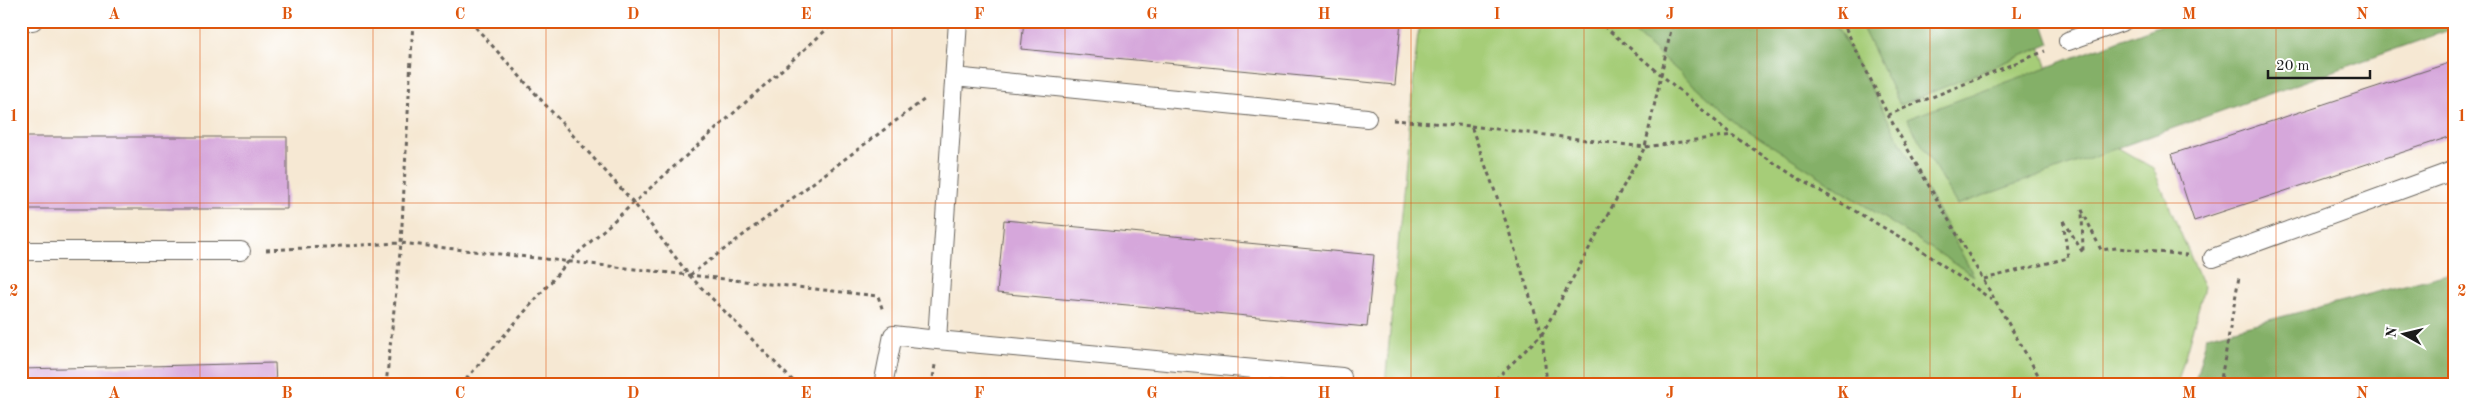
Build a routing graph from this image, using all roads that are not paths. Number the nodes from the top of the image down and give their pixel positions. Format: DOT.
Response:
graph roads {
  1 [pos="21,21"];
  2 [pos="32,21"];
  3 [pos="958,21"];
  4 [pos="2124,21"];
  5 [pos="2068,41"];
  6 [pos="954,77"];
  7 [pos="1367,118"];
  8 [pos="2455,170"];
  9 [pos="21,251"];
  10 [pos="241,251"];
  11 [pos="2213,258"];
  12 [pos="938,340"];
  13 [pos="1342,377"];
  14 [pos="883,385"];
  1 -- 2 [label="lane"];
  3 -- 6 [label="lane"];
  4 -- 5 [label="lane"];
  6 -- 7 [label="lane"];
  6 -- 12 [label="lane"];
  8 -- 11 [label="lane"];
  9 -- 10 [label="lane"];
  12 -- 13 [label="lane"];
  12 -- 14 [label="lane"];
}
